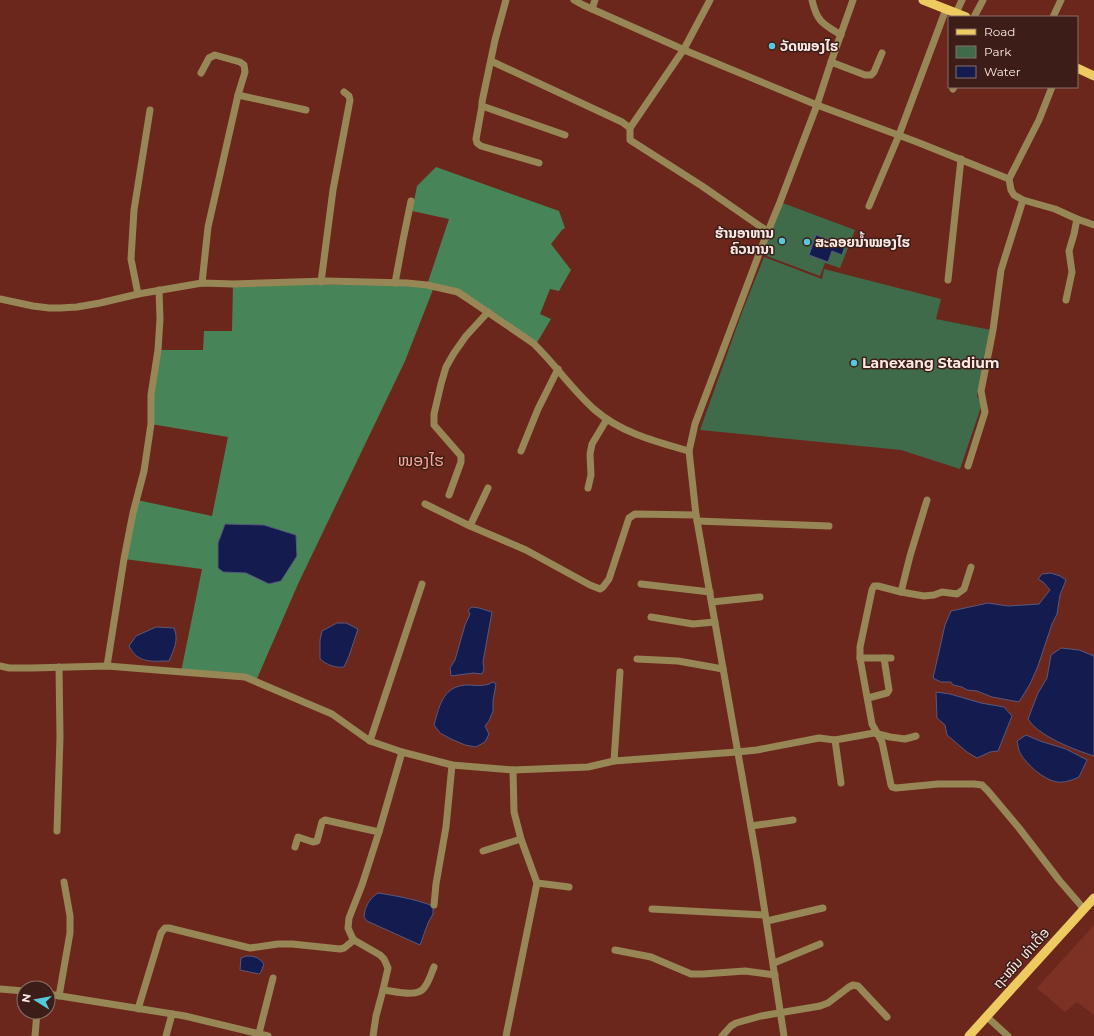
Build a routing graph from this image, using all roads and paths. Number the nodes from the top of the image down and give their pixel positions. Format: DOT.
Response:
graph roads {
  1 [pos="506,0"];
  2 [pos="574,0"];
  3 [pos="595,0"];
  4 [pos="710,0"];
  5 [pos="812,0"];
  6 [pos="853,0"];
  7 [pos="923,0"];
  8 [pos="962,0"];
  9 [pos="983,0"];
  10 [pos="1061,0"];
  11 [pos="592,9"];
  12 [pos="946,9"];
  13 [pos="956,13"];
  14 [pos="964,16"];
  15 [pos="975,16"];
  16 [pos="1053,16"];
  17 [pos="841,35"];
  18 [pos="684,49"];
  19 [pos="882,53"];
  20 [pos="491,60"];
  21 [pos="831,62"];
  22 [pos="1078,68"];
  23 [pos="201,73"];
  24 [pos="1094,76"];
  25 [pos="1052,88"];
  26 [pos="344,92"];
  27 [pos="238,95"];
  28 [pos="817,105"];
  29 [pos="482,106"];
  30 [pos="150,110"];
  31 [pos="306,110"];
  32 [pos="630,128"];
  33 [pos="565,135"];
  34 [pos="899,135"];
  35 [pos="961,159"];
  36 [pos="539,163"];
  37 [pos="1009,179"];
  38 [pos="1022,200"];
  39 [pos="411,201"];
  40 [pos="869,206"];
  41 [pos="1077,219"];
  42 [pos="1094,225"];
  43 [pos="768,231"];
  44 [pos="948,280"];
  45 [pos="321,282"];
  46 [pos="202,283"];
  47 [pos="395,283"];
  48 [pos="159,290"];
  49 [pos="138,294"];
  50 [pos="0,298"];
  51 [pos="1066,300"];
  52 [pos="488,312"];
  53 [pos="558,369"];
  54 [pos="607,419"];
  55 [pos="521,451"];
  56 [pos="689,451"];
  57 [pos="968,466"];
  58 [pos="488,488"];
  59 [pos="588,488"];
  60 [pos="449,495"];
  61 [pos="927,500"];
  62 [pos="426,504"];
  63 [pos="697,518"];
  64 [pos="470,526"];
  65 [pos="829,526"];
  66 [pos="971,567"];
  67 [pos="422,584"];
  68 [pos="642,584"];
  69 [pos="710,592"];
  70 [pos="901,592"];
  71 [pos="760,597"];
  72 [pos="712,602"];
  73 [pos="651,617"];
  74 [pos="715,622"];
  75 [pos="860,658"];
  76 [pos="637,659"];
  77 [pos="0,666"];
  78 [pos="107,666"];
  79 [pos="59,667"];
  80 [pos="723,669"];
  81 [pos="620,672"];
  82 [pos="868,698"];
  83 [pos="877,734"];
  84 [pos="916,736"];
  85 [pos="835,740"];
  86 [pos="370,742"];
  87 [pos="402,752"];
  88 [pos="738,752"];
  89 [pos="614,761"];
  90 [pos="452,765"];
  91 [pos="513,770"];
  92 [pos="841,783"];
  93 [pos="793,820"];
  94 [pos="751,826"];
  95 [pos="57,831"];
  96 [pos="379,832"];
  97 [pos="521,839"];
  98 [pos="295,847"];
  99 [pos="483,851"];
  100 [pos="64,882"];
  101 [pos="536,883"];
  102 [pos="569,888"];
  103 [pos="1094,898"];
  104 [pos="434,905"];
  105 [pos="823,908"];
  106 [pos="652,909"];
  107 [pos="1084,909"];
  108 [pos="766,918"];
  109 [pos="354,940"];
  110 [pos="820,944"];
  111 [pos="615,950"];
  112 [pos="774,963"];
  113 [pos="434,967"];
  114 [pos="775,974"];
  115 [pos="273,978"];
  116 [pos="0,989"];
  117 [pos="16,990"];
  118 [pos="384,990"];
  119 [pos="56,995"];
  120 [pos="59,996"];
  121 [pos="138,1009"];
  122 [pos="780,1012"];
  123 [pos="172,1014"];
  124 [pos="987,1016"];
  125 [pos="887,1017"];
  126 [pos="36,1020"];
  127 [pos="259,1033"];
  128 [pos="35,1036"];
  129 [pos="166,1036"];
  130 [pos="268,1036"];
  131 [pos="373,1036"];
  132 [pos="506,1036"];
  133 [pos="722,1036"];
  134 [pos="784,1036"];
  135 [pos="969,1036"];
  136 [pos="1008,1036"];
  1 -- 20 [label="street"];
  2 -- 11 [label="street"];
  3 -- 11 [label="street"];
  4 -- 18 [label="street"];
  5 -- 17 [label="street"];
  6 -- 17 [label="street"];
  7 -- 12 [label="main road"];
  8 -- 13 [label="street"];
  9 -- 15 [label="street"];
  10 -- 16 [label="street"];
  11 -- 18 [label="street"];
  12 -- 13 [label="main road"];
  12 -- 34 [label="street"];
  13 -- 14 [label="main road"];
  17 -- 21 [label="street"];
  18 -- 28 [label="street"];
  18 -- 32 [label="street"];
  19 -- 21 [label="street"];
  20 -- 29 [label="street"];
  20 -- 32 [label="street"];
  21 -- 28 [label="street"];
  22 -- 24 [label="main road"];
  23 -- 27 [label="street"];
  25 -- 37 [label="street"];
  26 -- 45 [label="street"];
  27 -- 31 [label="street"];
  27 -- 46 [label="street"];
  28 -- 34 [label="street"];
  28 -- 43 [label="street"];
  29 -- 33 [label="street"];
  29 -- 36 [label="street"];
  30 -- 49 [label="street"];
  32 -- 43 [label="street"];
  34 -- 35 [label="street"];
  34 -- 40 [label="street"];
  35 -- 37 [label="street"];
  35 -- 44 [label="street"];
  37 -- 38 [label="street"];
  38 -- 41 [label="street"];
  38 -- 57 [label="street"];
  39 -- 47 [label="street"];
  41 -- 42 [label="street"];
  41 -- 51 [label="street"];
  43 -- 56 [label="street"];
  45 -- 46 [label="street"];
  45 -- 47 [label="street"];
  46 -- 48 [label="street"];
  47 -- 52 [label="street"];
  48 -- 49 [label="street"];
  48 -- 78 [label="street"];
  49 -- 50 [label="street"];
  52 -- 53 [label="street"];
  52 -- 60 [label="street"];
  53 -- 54 [label="street"];
  53 -- 55 [label="street"];
  54 -- 56 [label="street"];
  54 -- 59 [label="street"];
  56 -- 63 [label="street"];
  58 -- 64 [label="street"];
  61 -- 70 [label="street"];
  62 -- 64 [label="street"];
  63 -- 64 [label="street"];
  63 -- 65 [label="street"];
  63 -- 69 [label="street"];
  66 -- 70 [label="street"];
  67 -- 86 [label="street"];
  68 -- 69 [label="street"];
  69 -- 72 [label="street"];
  70 -- 75 [label="street"];
  71 -- 72 [label="street"];
  72 -- 74 [label="street"];
  73 -- 74 [label="street"];
  74 -- 80 [label="street"];
  75 -- 82 [label="street"];
  75 -- 82 [label="street"];
  76 -- 80 [label="street"];
  77 -- 79 [label="street"];
  78 -- 79 [label="street"];
  78 -- 86 [label="street"];
  79 -- 95 [label="street"];
  80 -- 88 [label="street"];
  81 -- 89 [label="street"];
  82 -- 83 [label="street"];
  83 -- 84 [label="street"];
  83 -- 85 [label="street"];
  83 -- 107 [label="street"];
  85 -- 88 [label="street"];
  85 -- 92 [label="street"];
  86 -- 87 [label="street"];
  87 -- 90 [label="street"];
  87 -- 96 [label="street"];
  88 -- 89 [label="street"];
  88 -- 94 [label="street"];
  89 -- 91 [label="street"];
  90 -- 91 [label="street"];
  90 -- 104 [label="street"];
  91 -- 97 [label="street"];
  93 -- 94 [label="street"];
  94 -- 108 [label="street"];
  96 -- 98 [label="street"];
  96 -- 109 [label="street"];
  97 -- 99 [label="street"];
  97 -- 101 [label="street"];
  100 -- 120 [label="street"];
  101 -- 102 [label="street"];
  101 -- 132 [label="street"];
  103 -- 107 [label="main road, ຖະໝົນ ທ່າເດື່ອ"];
  105 -- 108 [label="street"];
  106 -- 108 [label="street"];
  107 -- 124 [label="main road, ຖະໝົນ ທ່າເດື່ອ"];
  108 -- 112 [label="street"];
  109 -- 118 [label="street"];
  109 -- 121 [label="street"];
  110 -- 112 [label="street"];
  111 -- 114 [label="street"];
  112 -- 114 [label="street"];
  113 -- 118 [label="street"];
  114 -- 122 [label="street"];
  115 -- 127 [label="street"];
  116 -- 117 [label="street"];
  118 -- 131 [label="street"];
  119 -- 120 [label="street"];
  120 -- 121 [label="street"];
  121 -- 123 [label="street"];
  122 -- 125 [label="street"];
  122 -- 133 [label="street"];
  122 -- 134 [label="street"];
  123 -- 127 [label="street"];
  123 -- 129 [label="street"];
  124 -- 135 [label="main road, ຖະໝົນ ທ່າເດື່ອ"];
  124 -- 136 [label="street"];
  126 -- 128 [label="street"];
  127 -- 130 [label="street"];
}
